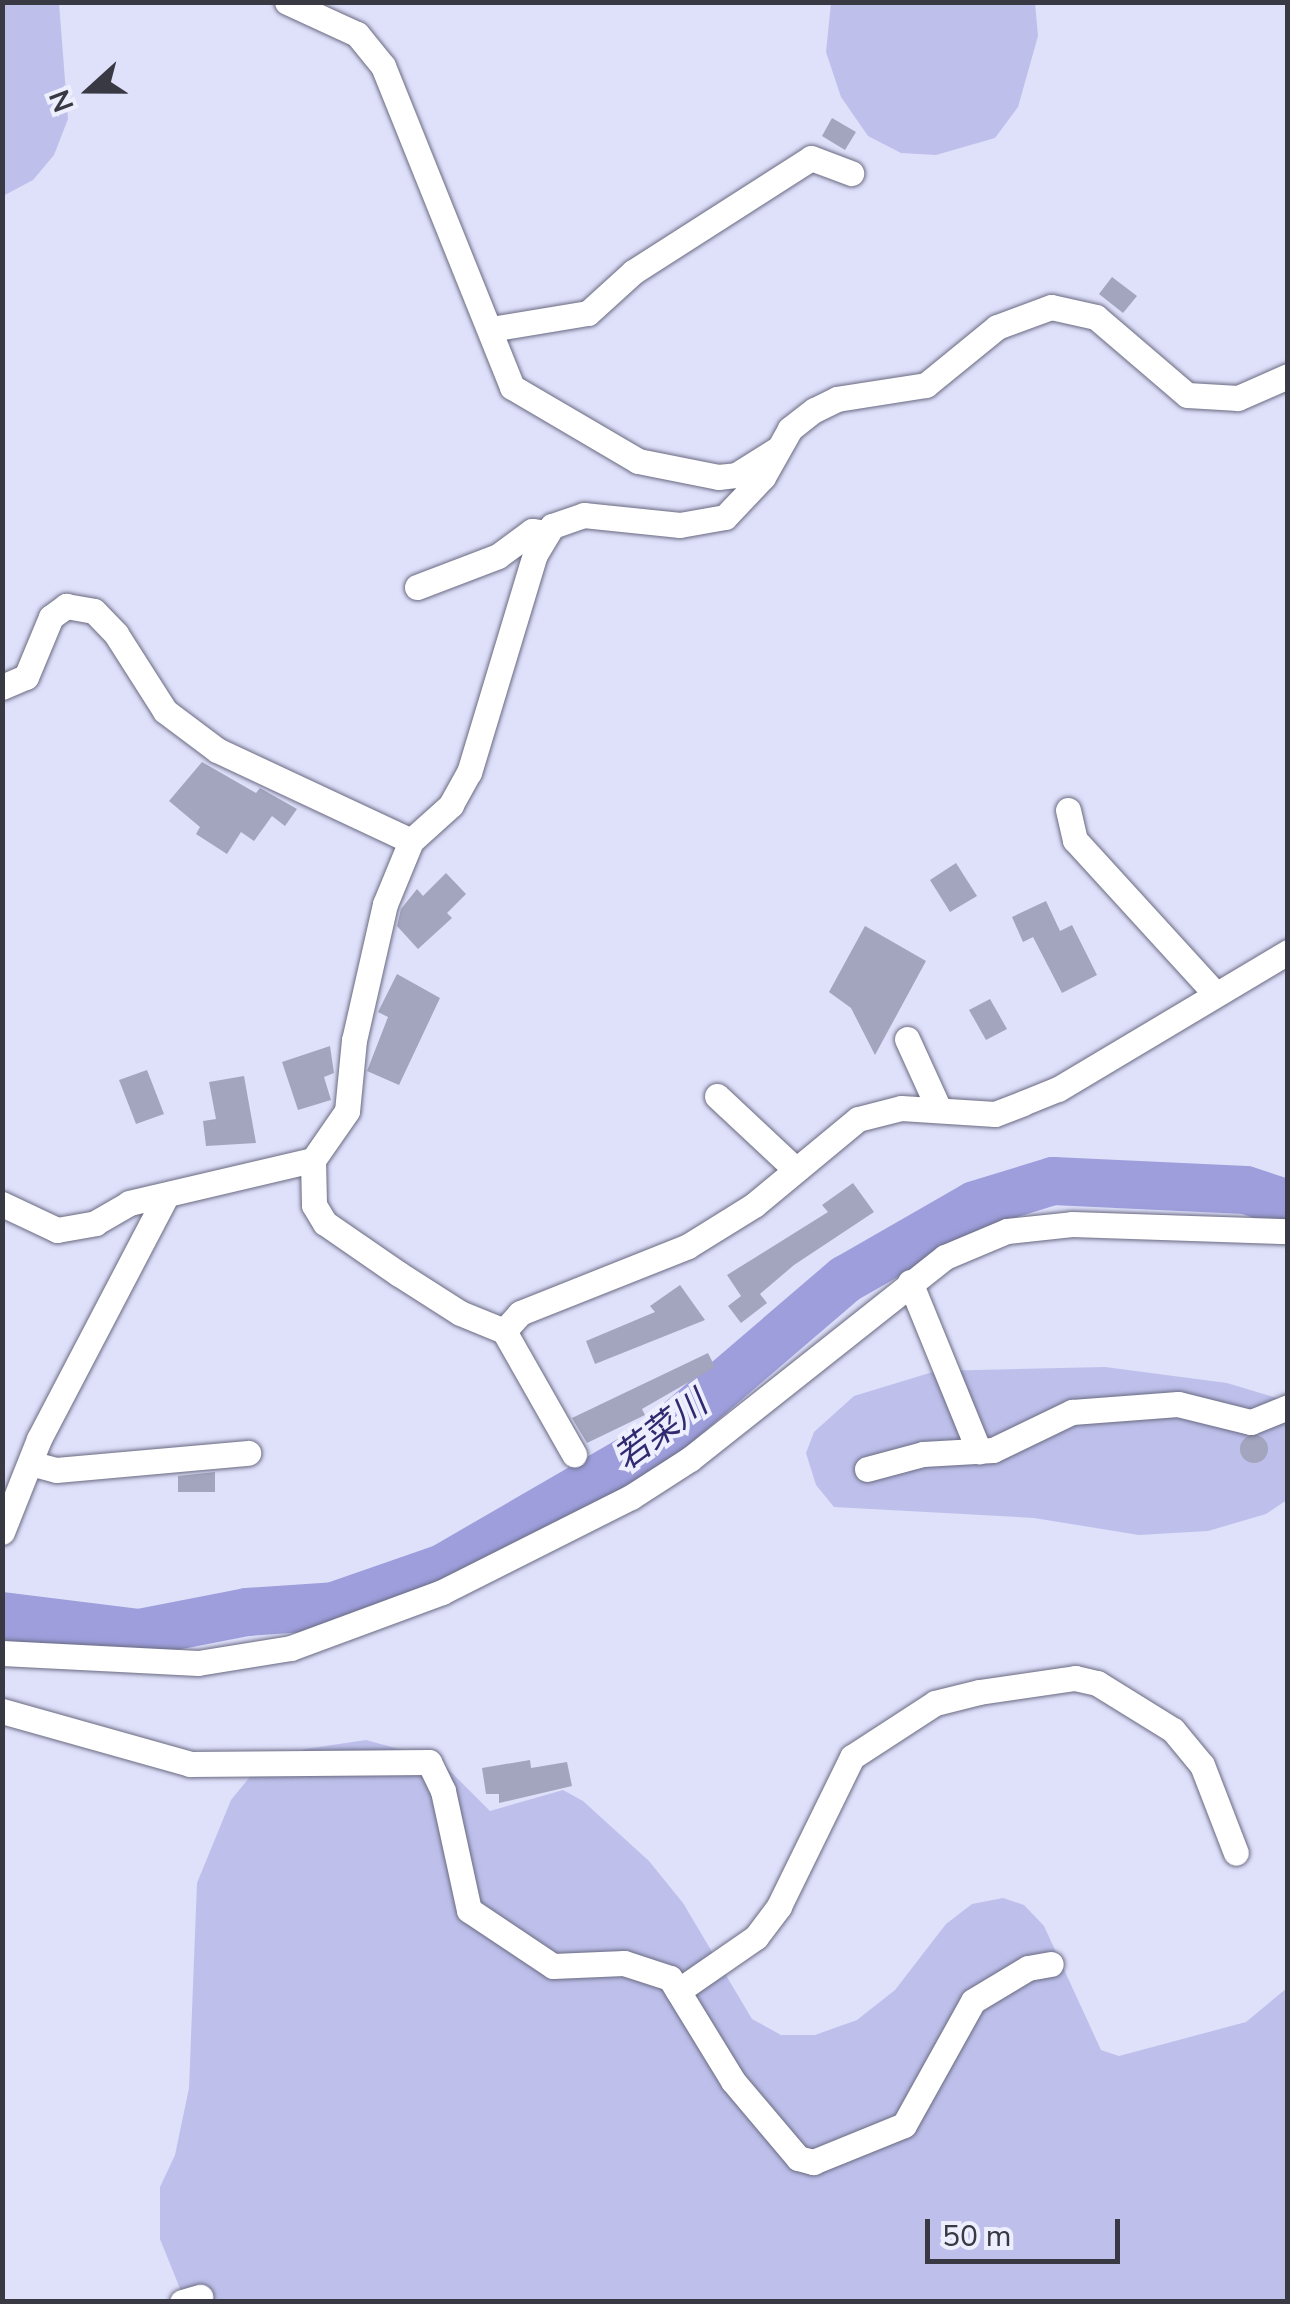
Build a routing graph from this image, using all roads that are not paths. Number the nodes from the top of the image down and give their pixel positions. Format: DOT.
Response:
graph roads {
  1 [pos="287,2"];
  2 [pos="851,173"];
  3 [pos="491,329"];
  4 [pos="1288,376"];
  5 [pos="776,450"];
  6 [pos="546,533"];
  7 [pos="417,587"];
  8 [pos="2,688"];
  9 [pos="1068,810"];
  10 [pos="412,840"];
  11 [pos="1288,952"];
  12 [pos="1213,991"];
  13 [pos="907,1039"];
  14 [pos="718,1096"];
  15 [pos="938,1107"];
  16 [pos="313,1160"];
  17 [pos="796,1169"];
  18 [pos="166,1196"];
  19 [pos="2,1204"];
  20 [pos="1288,1231"];
  21 [pos="910,1282"];
  22 [pos="504,1330"];
  23 [pos="1288,1407"];
  24 [pos="980,1451"];
  25 [pos="248,1453"];
  26 [pos="574,1454"];
  27 [pos="30,1464"];
  28 [pos="867,1469"];
  29 [pos="2,1532"];
  30 [pos="2,1653"];
  31 [pos="2,1711"];
  32 [pos="1236,1852"];
  33 [pos="1051,1964"];
  34 [pos="678,1990"];
  1 -- 3 [label="street"];
  2 -- 3 [label="street"];
  3 -- 5 [label="street"];
  4 -- 5 [label="street"];
  5 -- 6 [label="street"];
  6 -- 7 [label="street"];
  6 -- 10 [label="street"];
  8 -- 10 [label="street"];
  9 -- 12 [label="street"];
  10 -- 16 [label="street"];
  11 -- 12 [label="street"];
  12 -- 15 [label="street"];
  13 -- 15 [label="street"];
  14 -- 17 [label="street"];
  15 -- 17 [label="street"];
  16 -- 18 [label="street"];
  16 -- 22 [label="street"];
  17 -- 22 [label="street"];
  18 -- 19 [label="street"];
  18 -- 27 [label="street"];
  20 -- 21 [label="street"];
  21 -- 24 [label="street"];
  21 -- 30 [label="street"];
  22 -- 26 [label="street"];
  23 -- 24 [label="street"];
  24 -- 28 [label="street"];
  25 -- 27 [label="street"];
  27 -- 29 [label="street"];
  31 -- 34 [label="street"];
  32 -- 34 [label="street"];
  33 -- 34 [label="street"];
}
